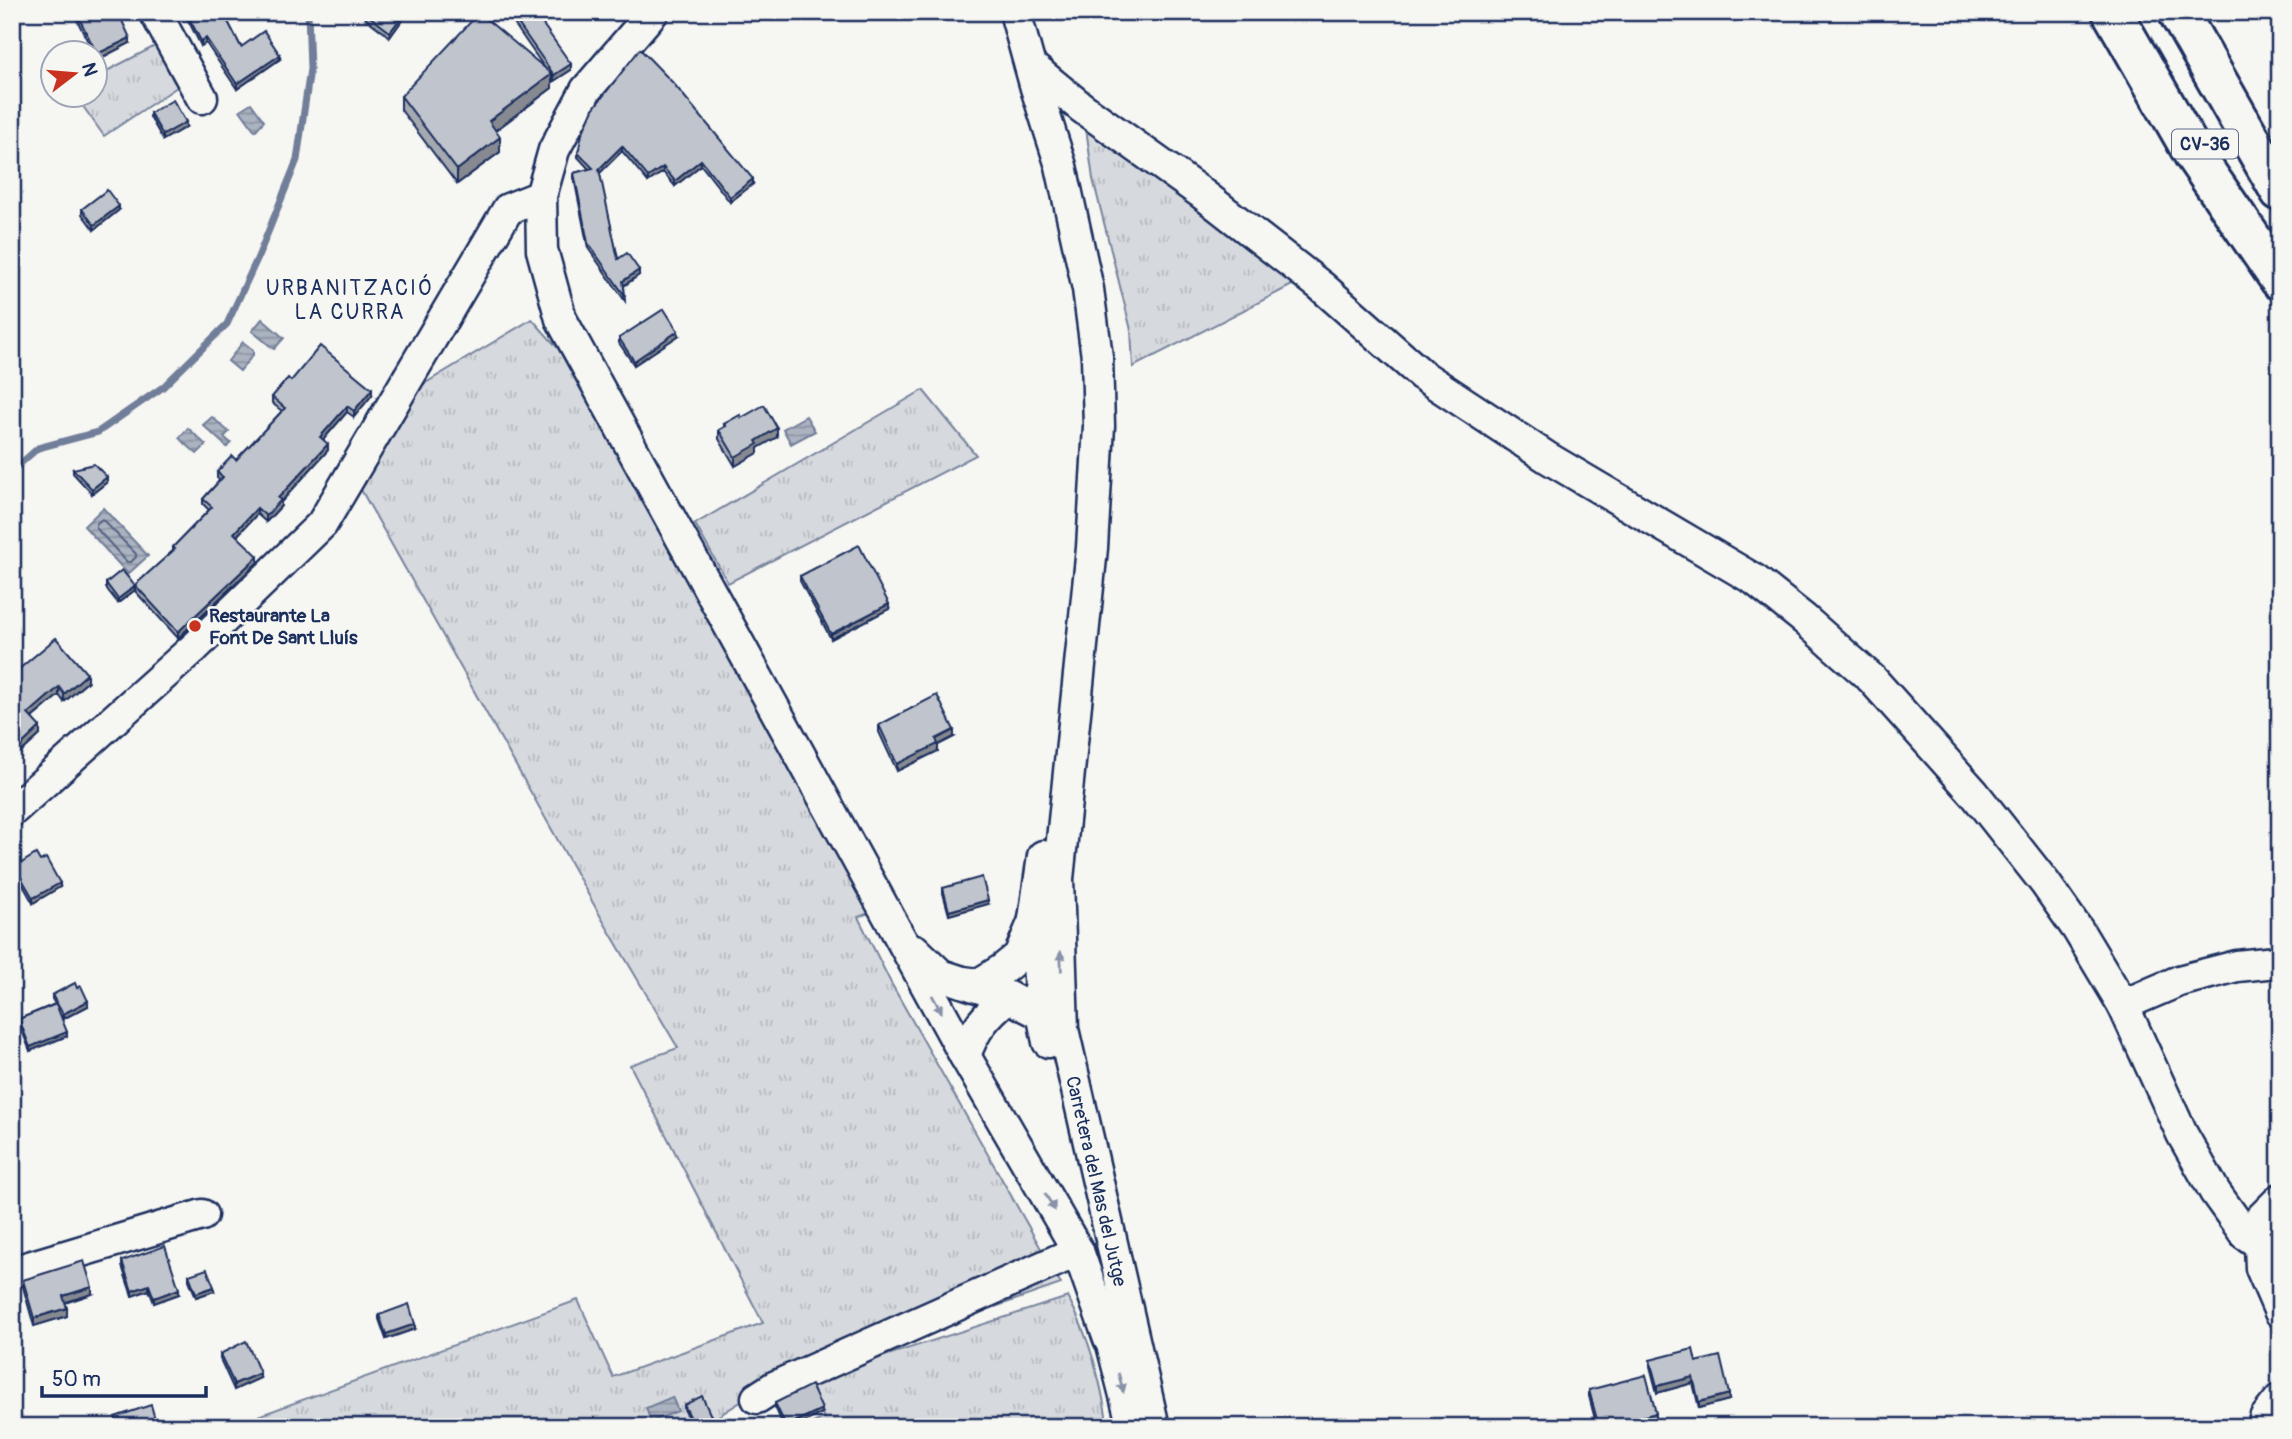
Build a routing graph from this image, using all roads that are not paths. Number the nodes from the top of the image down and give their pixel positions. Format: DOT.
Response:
graph roads {
  1 [pos="155,12"];
  2 [pos="653,12"];
  3 [pos="1015,12"];
  4 [pos="2112,12"];
  5 [pos="2129,12"];
  6 [pos="2178,12"];
  7 [pos="2200,12"];
  8 [pos="1030,65"];
  9 [pos="202,98"];
  10 [pos="2280,162"];
  11 [pos="2280,191"];
  12 [pos="541,196"];
  13 [pos="2280,278"];
  14 [pos="1086,596"];
  15 [pos="12,811"];
  16 [pos="1034,919"];
  17 [pos="892,923"];
  18 [pos="2280,966"];
  19 [pos="961,982"];
  20 [pos="1008,997"];
  21 [pos="2123,1005"];
  22 [pos="1052,1021"];
  23 [pos="965,1056"];
  24 [pos="2280,1199"];
  25 [pos="202,1215"];
  26 [pos="2261,1246"];
  27 [pos="1078,1251"];
  28 [pos="12,1272"];
  29 [pos="2280,1312"];
  30 [pos="1121,1336"];
  31 [pos="757,1398"];
  32 [pos="2280,1399"];
  33 [pos="1133,1427"];
  34 [pos="1154,1427"];
  35 [pos="1163,1427"];
  36 [pos="2264,1427"];
  1 -- 9 [label="street"];
  2 -- 12 [label="street"];
  3 -- 8 [label="street"];
  4 -- 13 [label="highway"];
  5 -- 13 [label="highway, CV-36"];
  6 -- 11 [label="highway, CV-36"];
  7 -- 10 [label="highway"];
  8 -- 14 [label="street"];
  8 -- 21 [label="street"];
  12 -- 15 [label="street"];
  12 -- 17 [label="street"];
  14 -- 16 [label="street"];
  22 -- 14 [label="street, one-way"];
  16 -- 19 [label="street"];
  16 -- 22 [label="street"];
  17 -- 19 [label="street"];
  17 -- 23 [label="street, one-way"];
  18 -- 21 [label="street"];
  19 -- 20 [label="street"];
  20 -- 22 [label="street"];
  20 -- 23 [label="street"];
  21 -- 26 [label="street"];
  22 -- 30 [label="street"];
  23 -- 27 [label="street, one-way"];
  24 -- 26 [label="street"];
  25 -- 28 [label="street"];
  26 -- 29 [label="street"];
  27 -- 30 [label="street"];
  27 -- 31 [label="street"];
  30 -- 33 [label="street, one-way"];
  30 -- 34 [label="street"];
  30 -- 35 [label="street"];
  32 -- 36 [label="street"];
}
